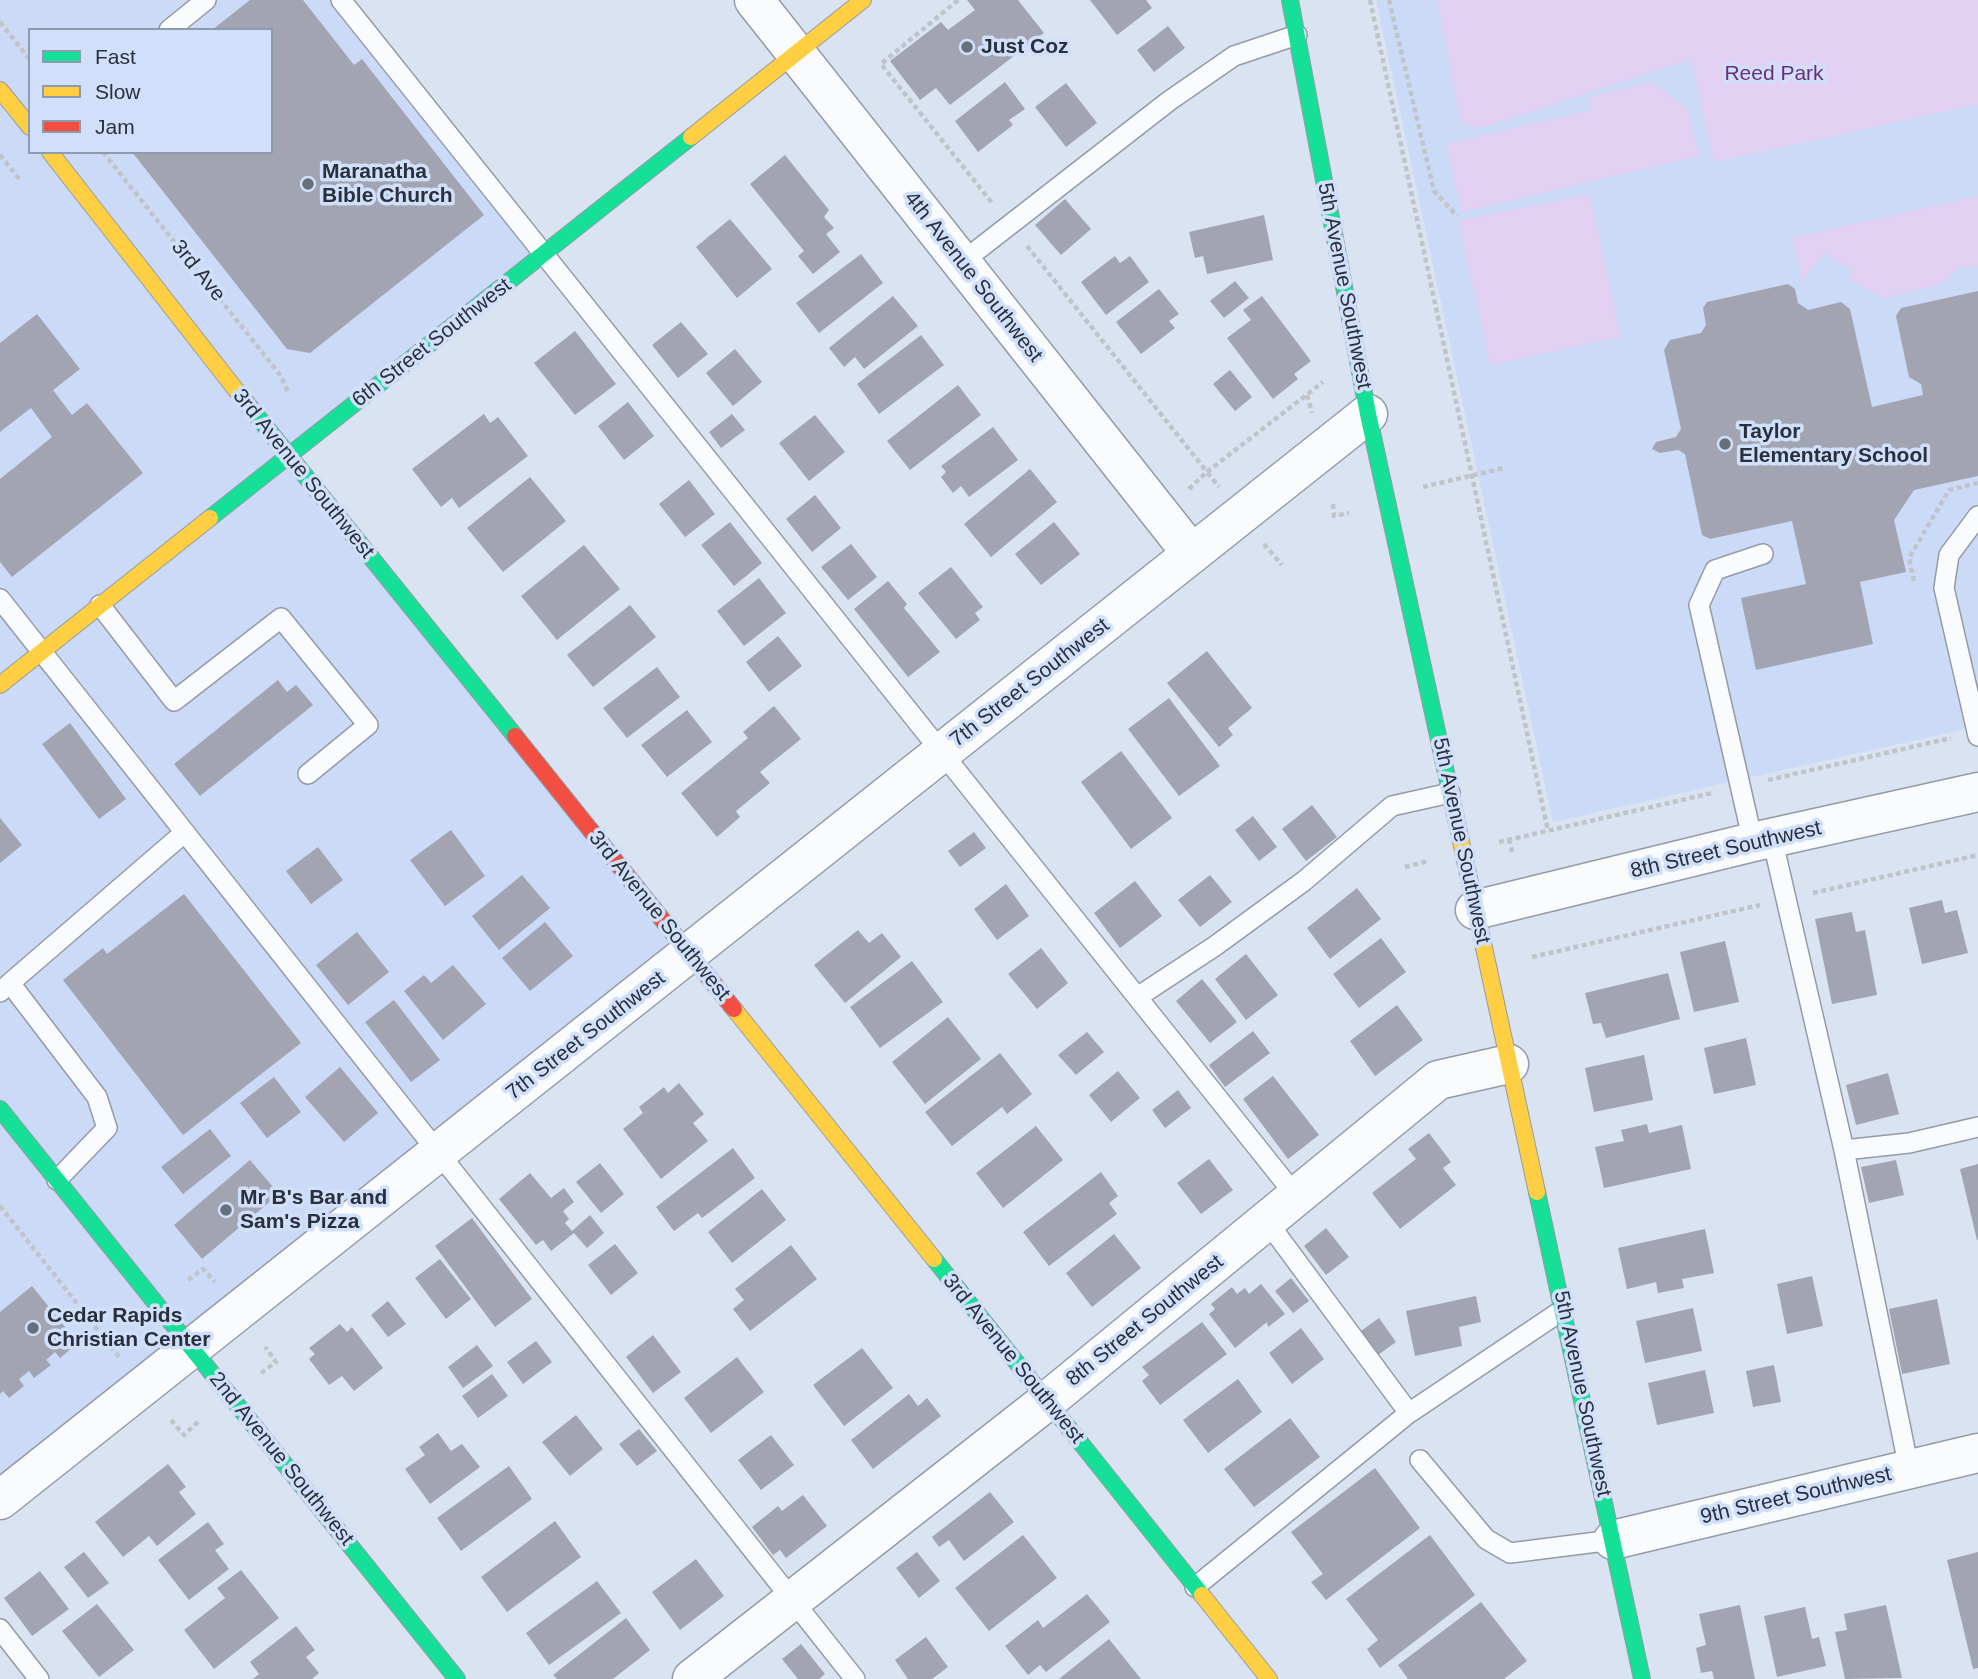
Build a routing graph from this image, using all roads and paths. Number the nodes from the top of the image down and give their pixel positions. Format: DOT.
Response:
graph roads {
  1 [pos="206,0"];
  2 [pos="341,0"];
  3 [pos="754,0"];
  4 [pos="863,0"];
  5 [pos="1290,0"];
  6 [pos="1370,0"];
  7 [pos="1390,0"];
  8 [pos="0,22"];
  9 [pos="171,28"];
  10 [pos="1297,35"];
  11 [pos="796,53"];
  12 [pos="28,57"];
  13 [pos="0,90"];
  14 [pos="28,125"];
  15 [pos="52,154"];
  16 [pos="105,154"];
  17 [pos="1457,216"];
  18 [pos="543,254"];
  19 [pos="961,262"];
  20 [pos="1321,369"];
  21 [pos="288,392"];
  22 [pos="1368,414"];
  23 [pos="288,456"];
  24 [pos="1504,468"];
  25 [pos="1207,472"];
  26 [pos="1472,475"];
  27 [pos="1422,487"];
  28 [pos="1189,489"];
  29 [pos="1226,496"];
  30 [pos="1333,504"];
  31 [pos="1349,513"];
  32 [pos="1978,516"];
  33 [pos="1261,541"];
  34 [pos="1192,554"];
  35 [pos="1763,554"];
  36 [pos="1282,565"];
  37 [pos="0,599"];
  38 [pos="100,605"];
  39 [pos="42,652"];
  40 [pos="0,685"];
  41 [pos="1978,733"];
  42 [pos="941,754"];
  43 [pos="308,774"];
  44 [pos="1978,792"];
  45 [pos="1450,793"];
  46 [pos="1548,831"];
  47 [pos="184,833"];
  48 [pos="1509,839"];
  49 [pos="1763,840"];
  50 [pos="1513,855"];
  51 [pos="1978,855"];
  52 [pos="1429,861"];
  53 [pos="1405,867"];
  54 [pos="1786,899"];
  55 [pos="1475,910"];
  56 [pos="690,953"];
  57 [pos="1532,957"];
  58 [pos="5,988"];
  59 [pos="1139,996"];
  60 [pos="1508,1064"];
  61 [pos="0,1109"];
  62 [pos="1978,1127"];
  63 [pos="1844,1150"];
  64 [pos="437,1154"];
  65 [pos="57,1180"];
  66 [pos="1297,1196"];
  67 [pos="0,1206"];
  68 [pos="1266,1220"];
  69 [pos="188,1280"];
  70 [pos="218,1285"];
  71 [pos="1564,1309"];
  72 [pos="190,1346"];
  73 [pos="265,1347"];
  74 [pos="120,1359"];
  75 [pos="260,1373"];
  76 [pos="1047,1401"];
  77 [pos="1409,1413"];
  78 [pos="201,1419"];
  79 [pos="171,1420"];
  80 [pos="1978,1452"];
  81 [pos="1420,1460"];
  82 [pos="1909,1469"];
  83 [pos="0,1500"];
  84 [pos="1613,1540"];
  85 [pos="1195,1587"];
  86 [pos="792,1600"];
  87 [pos="0,1629"];
  88 [pos="39,1679"];
  89 [pos="457,1679"];
  90 [pos="692,1679"];
  91 [pos="855,1679"];
  92 [pos="1269,1679"];
  93 [pos="1642,1679"];
  1 -- 9 [label="lane"];
  2 -- 18 [label="lane"];
  3 -- 11 [label="street, 4th Avenue Southwest"];
  4 -- 11 [label="main road, 6th Street Southwest"];
  5 -- 10 [label="main road, 5th Avenue Southwest"];
  6 -- 26 [label="path"];
  7 -- 17 [label="path"];
  8 -- 12 [label="path"];
  10 -- 19 [label="lane"];
  10 -- 22 [label="main road, 5th Avenue Southwest"];
  11 -- 18 [label="main road, 6th Street Southwest"];
  11 -- 19 [label="street, 4th Avenue Southwest"];
  13 -- 14 [label="main road"];
  15 -- 23 [label="main road, 3rd Avenue Southwest"];
  16 -- 21 [label="path, 3rd Ave"];
  18 -- 23 [label="main road, 6th Street Southwest"];
  18 -- 42 [label="lane"];
  19 -- 34 [label="street, 4th Avenue Southwest"];
  20 -- 25 [label="path"];
  22 -- 34 [label="street, 7th Street Southwest"];
  22 -- 45 [label="main road, 5th Avenue Southwest"];
  23 -- 38 [label="main road, 6th Street Southwest"];
  23 -- 56 [label="main road, 3rd Avenue Southwest"];
  24 -- 26 [label="path"];
  25 -- 28 [label="path"];
  25 -- 29 [label="path"];
  26 -- 27 [label="path"];
  26 -- 46 [label="path"];
  30 -- 31 [label="path"];
  32 -- 41 [label="lane"];
  33 -- 36 [label="path"];
  34 -- 42 [label="street, 7th Street Southwest"];
  35 -- 49 [label="lane"];
  37 -- 39 [label="lane"];
  38 -- 39 [label="main road, 6th Street Southwest"];
  38 -- 43 [label="lane"];
  39 -- 40 [label="main road, 6th Street Southwest"];
  39 -- 47 [label="lane"];
  42 -- 56 [label="street, 7th Street Southwest"];
  42 -- 59 [label="lane"];
  44 -- 49 [label="street, 8th Street Southwest"];
  45 -- 55 [label="main road, 5th Avenue Southwest"];
  45 -- 59 [label="lane"];
  47 -- 58 [label="lane"];
  47 -- 64 [label="lane"];
  48 -- 50 [label="path"];
  49 -- 54 [label="lane"];
  49 -- 55 [label="street, 8th Street Southwest"];
  51 -- 54 [label="path"];
  52 -- 53 [label="path"];
  54 -- 57 [label="path"];
  54 -- 63 [label="lane"];
  55 -- 60 [label="main road, 5th Avenue Southwest"];
  56 -- 64 [label="street, 7th Street Southwest"];
  56 -- 76 [label="main road, 3rd Avenue Southwest"];
  58 -- 65 [label="lane"];
  59 -- 66 [label="lane"];
  60 -- 66 [label="street, 8th Street Southwest"];
  60 -- 71 [label="main road, 5th Avenue Southwest"];
  61 -- 65 [label="main road, 2nd Avenue Southwest"];
  62 -- 63 [label="lane"];
  63 -- 82 [label="lane"];
  64 -- 72 [label="street, 7th Street Southwest"];
  64 -- 86 [label="lane"];
  65 -- 72 [label="main road, 2nd Avenue Southwest"];
  66 -- 68 [label="street, 8th Street Southwest"];
  67 -- 74 [label="path"];
  68 -- 76 [label="street, 8th Street Southwest"];
  68 -- 77 [label="lane"];
  69 -- 70 [label="path"];
  71 -- 77 [label="lane"];
  71 -- 84 [label="main road, 5th Avenue Southwest"];
  72 -- 83 [label="street, 7th Street Southwest"];
  72 -- 89 [label="main road, 2nd Avenue Southwest"];
  73 -- 75 [label="path"];
  76 -- 85 [label="main road, 3rd Avenue Southwest"];
  76 -- 86 [label="street, 8th Street Southwest"];
  77 -- 85 [label="lane"];
  78 -- 79 [label="path"];
  80 -- 82 [label="street, 9th Street Southwest"];
  81 -- 84 [label="lane"];
  82 -- 84 [label="street, 9th Street Southwest"];
  84 -- 93 [label="main road, 5th Avenue Southwest"];
  85 -- 92 [label="main road, 3rd Avenue Southwest"];
  86 -- 90 [label="street, 8th Street Southwest"];
  86 -- 91 [label="lane"];
  87 -- 88 [label="lane"];
}
